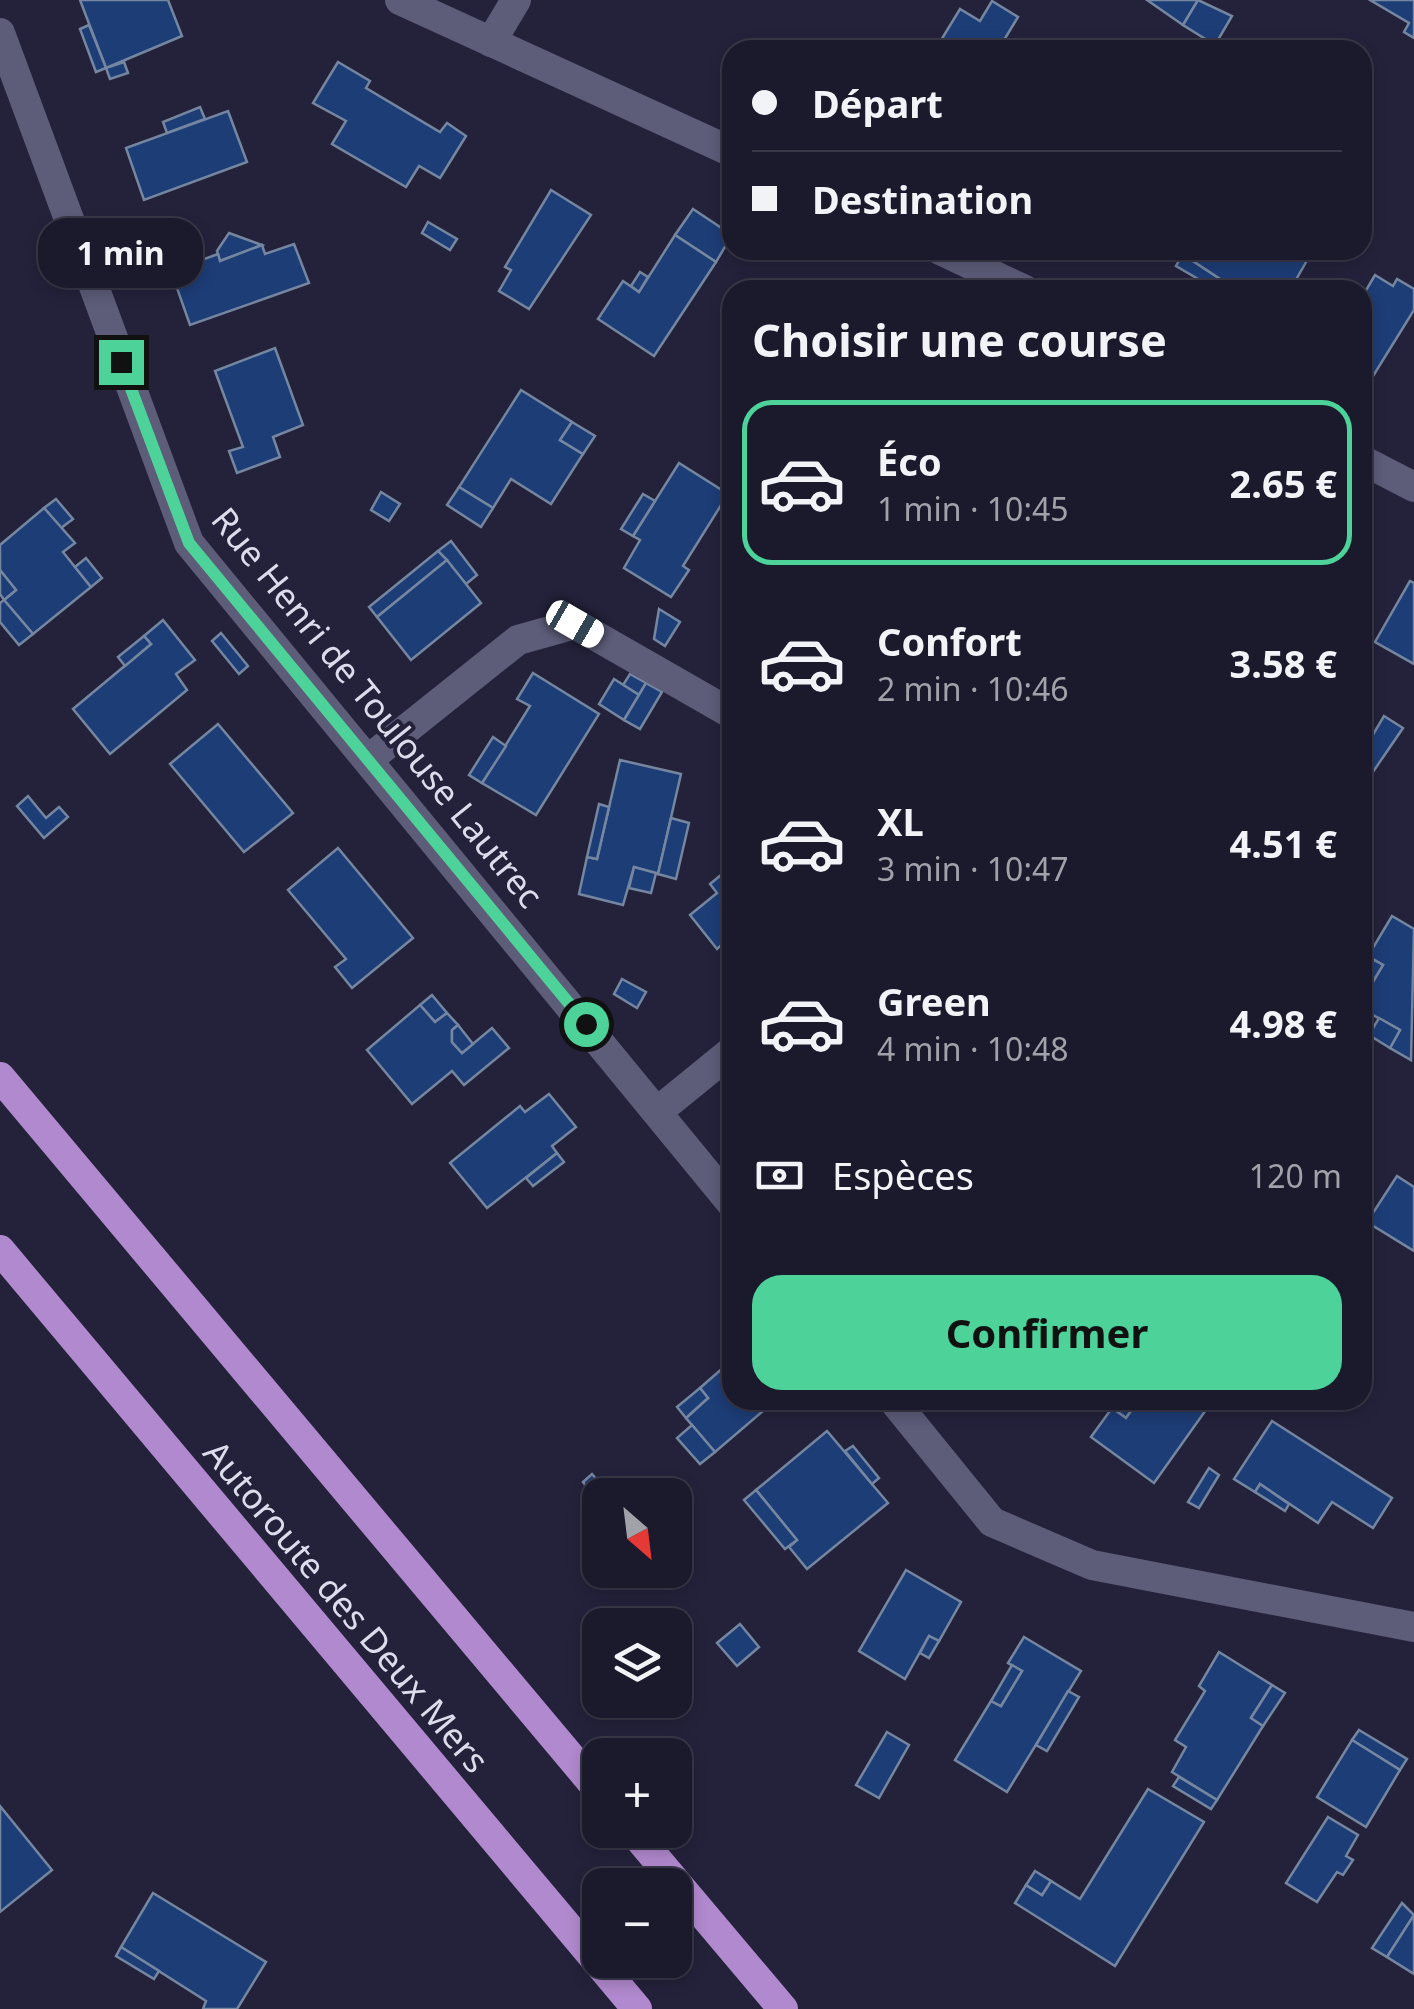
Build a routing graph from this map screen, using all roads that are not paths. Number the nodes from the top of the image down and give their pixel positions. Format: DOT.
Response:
graph roads {
  1 [pos="400,0"];
  2 [pos="516,0"];
  3 [pos="0,33"];
  4 [pos="492,42"];
  5 [pos="13,113"];
  6 [pos="722,147"];
  7 [pos="961,260"];
  8 [pos="1004,280"];
  9 [pos="1372,465"];
  10 [pos="1414,487"];
  11 [pos="722,708"];
  12 [pos="369,759"];
  13 [pos="722,1058"];
  14 [pos="0,1078"];
  15 [pos="658,1112"];
  16 [pos="722,1192"];
  17 [pos="0,1250"];
  18 [pos="901,1410"];
  19 [pos="1414,1627"];
  20 [pos="582,1771"];
  21 [pos="647,1848"];
  22 [pos="637,2009"];
  23 [pos="782,2009"];
  1 -- 4 [label="street"];
  2 -- 4 [label="street"];
  3 -- 5 [label="street, Rue Henri de Toulouse Lautrec"];
  4 -- 6 [label="street"];
  5 -- 12 [label="street, Rue Henri de Toulouse Lautrec"];
  7 -- 8 [label="street"];
  9 -- 10 [label="street"];
  11 -- 12 [label="street"];
  12 -- 15 [label="street, Rue Henri de Toulouse Lautrec"];
  13 -- 15 [label="street"];
  14 -- 20 [label="highway"];
  15 -- 16 [label="street, Rue Henri de Toulouse Lautrec"];
  17 -- 22 [label="highway, Autoroute des Deux Mers"];
  18 -- 19 [label="street"];
  21 -- 23 [label="highway"];
}
